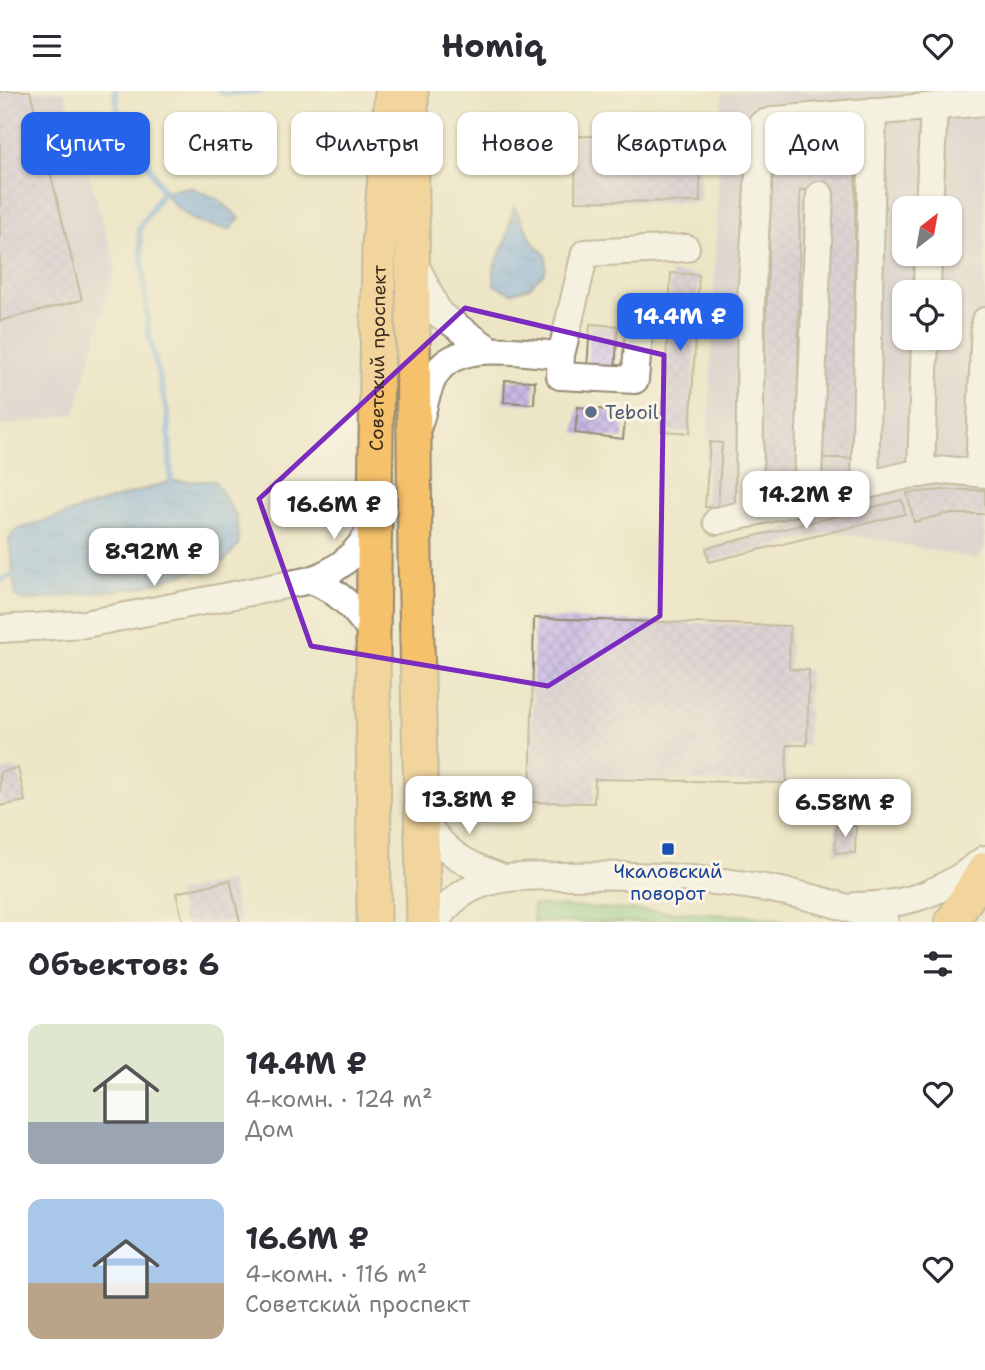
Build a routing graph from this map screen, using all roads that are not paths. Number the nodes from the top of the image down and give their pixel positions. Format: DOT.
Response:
graph roads {
  1 [pos="392,91"];
  2 [pos="411,91"];
  3 [pos="985,102"];
  4 [pos="934,107"];
  5 [pos="873,111"];
  6 [pos="820,195"];
  7 [pos="930,196"];
  8 [pos="686,248"];
  9 [pos="414,262"];
  10 [pos="641,310"];
  11 [pos="985,321"];
  12 [pos="489,349"];
  13 [pos="925,350"];
  14 [pos="561,355"];
  15 [pos="984,370"];
  16 [pos="415,435"];
  17 [pos="983,441"];
  18 [pos="982,473"];
  19 [pos="921,474"];
  20 [pos="865,486"];
  21 [pos="807,501"];
  22 [pos="749,514"];
  23 [pos="717,521"];
  24 [pos="375,524"];
  25 [pos="311,580"];
  26 [pos="0,629"];
  27 [pos="373,633"];
  28 [pos="419,812"];
  29 [pos="985,859"];
  30 [pos="985,869"];
  31 [pos="504,878"];
  32 [pos="838,911"];
  33 [pos="374,922"];
  34 [pos="424,922"];
  35 [pos="436,922"];
  36 [pos="885,922"];
  37 [pos="952,922"];
  1 -- 24 [label="main road, Советский проспект"];
  2 -- 9 [label="main road, Советский проспект"];
  3 -- 4 [label="street"];
  4 -- 5 [label="street"];
  4 -- 7 [label="street"];
  5 -- 20 [label="street"];
  5 -- 22 [label="street"];
  6 -- 21 [label="street"];
  8 -- 14 [label="street"];
  9 -- 12 [label="street"];
  9 -- 16 [label="main road, Советский проспект"];
  10 -- 14 [label="street"];
  11 -- 15 [label="street"];
  12 -- 14 [label="street"];
  12 -- 16 [label="street"];
  13 -- 19 [label="street"];
  15 -- 17 [label="street"];
  16 -- 28 [label="main road, Советский проспект"];
  17 -- 18 [label="street"];
  18 -- 19 [label="street"];
  19 -- 20 [label="street"];
  20 -- 21 [label="street"];
  21 -- 22 [label="street"];
  22 -- 23 [label="street"];
  24 -- 25 [label="street"];
  24 -- 27 [label="main road, Советский проспект"];
  25 -- 26 [label="street"];
  25 -- 27 [label="street"];
  27 -- 33 [label="main road, Советский проспект"];
  28 -- 31 [label="street"];
  28 -- 34 [label="main road, Советский проспект"];
  29 -- 32 [label="street"];
  30 -- 37 [label="main road"];
  31 -- 32 [label="street"];
  31 -- 35 [label="street"];
  32 -- 36 [label="street"];
}
